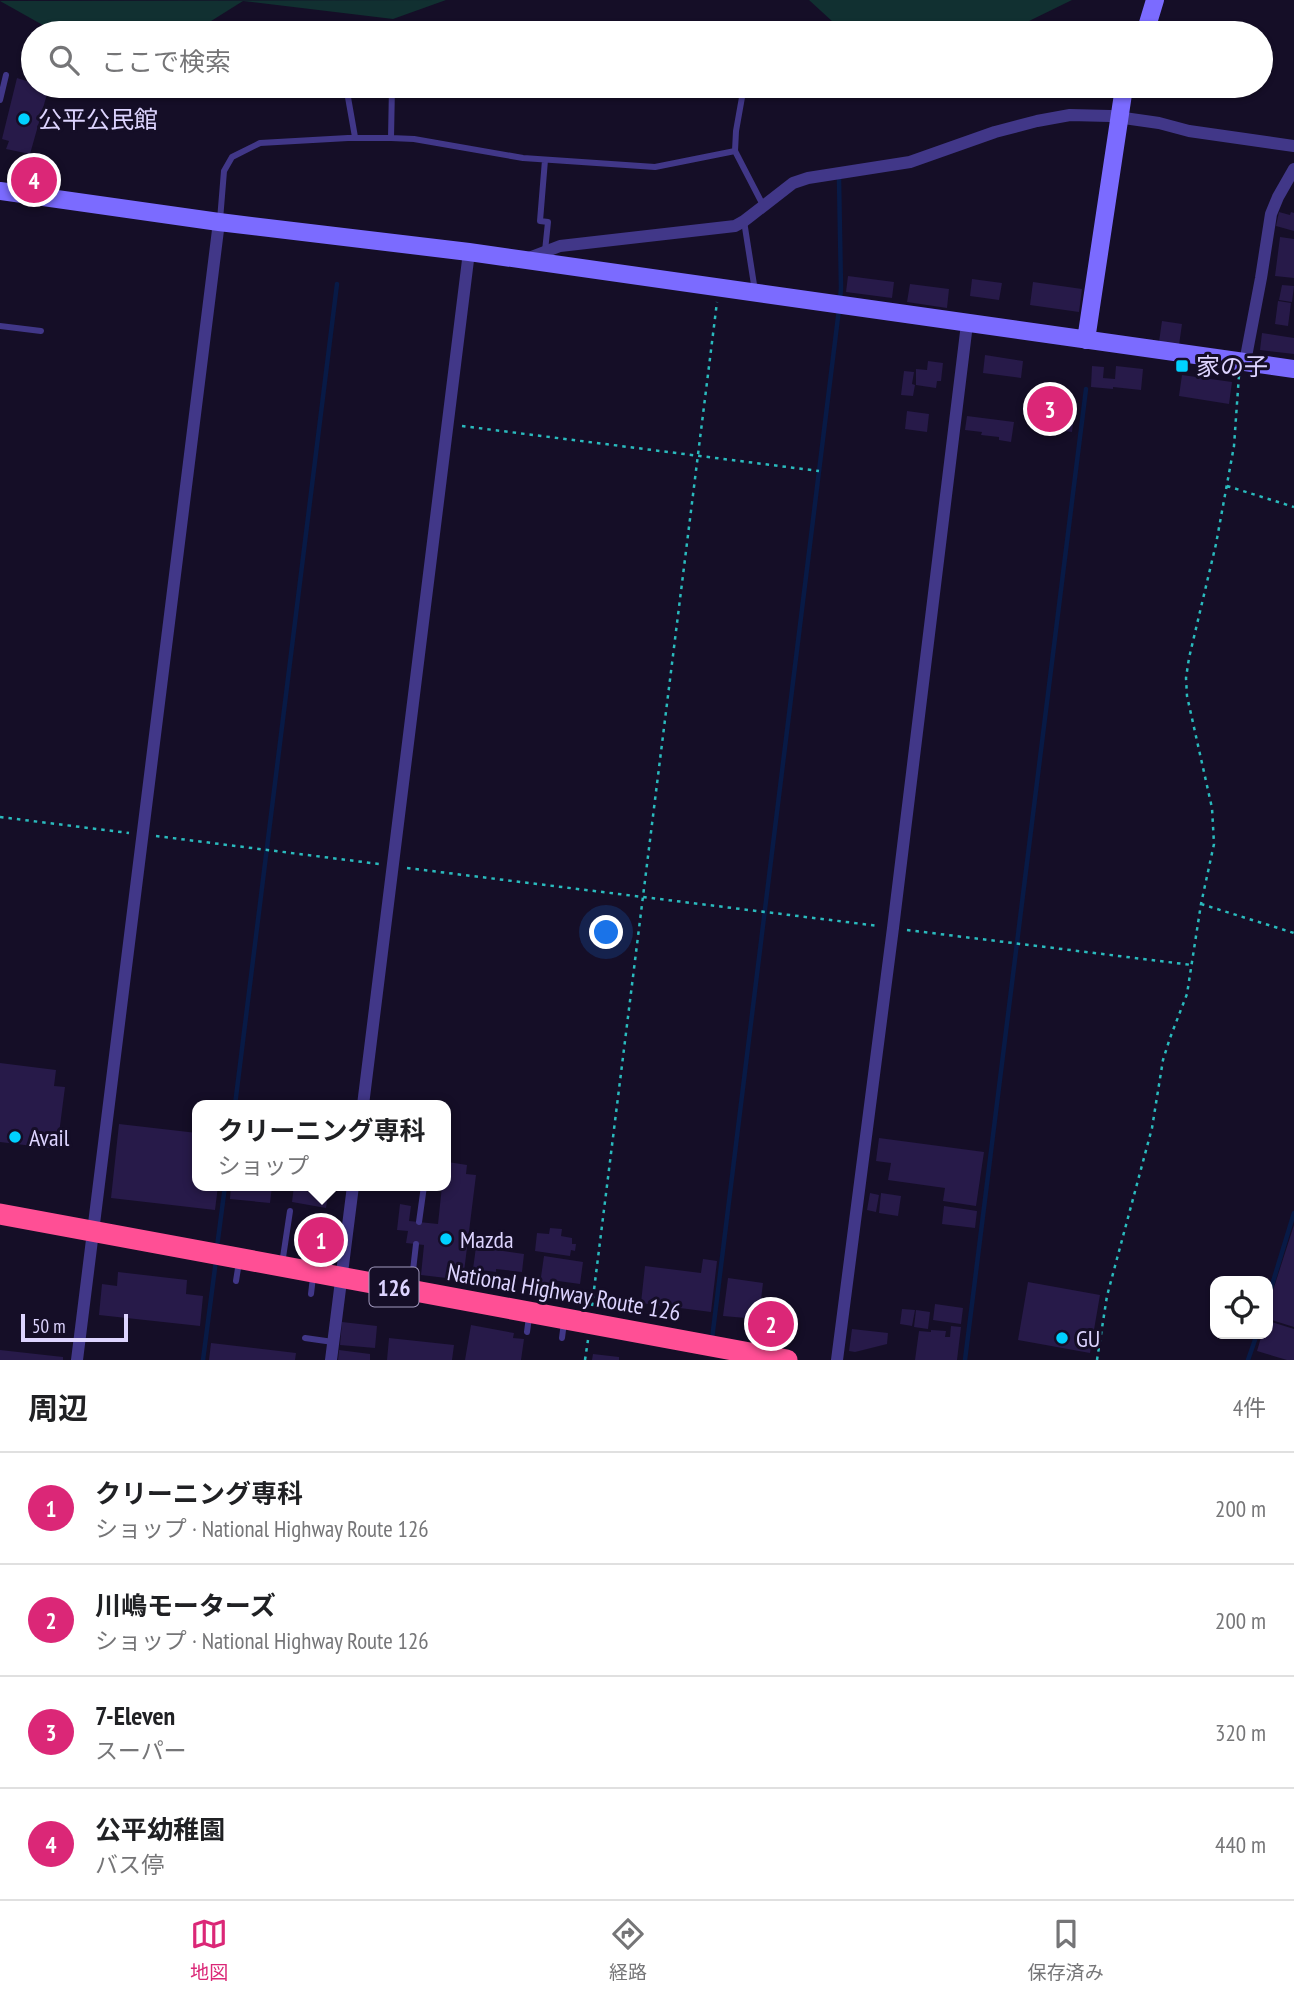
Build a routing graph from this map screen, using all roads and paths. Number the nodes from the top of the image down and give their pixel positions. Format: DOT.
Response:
graph roads {
  1 [pos="1155,0"];
  2 [pos="1149,21"];
  3 [pos="6,75"];
  4 [pos="348,98"];
  5 [pos="392,98"];
  6 [pos="742,98"];
  7 [pos="1124,98"];
  8 [pos="0,100"];
  9 [pos="1120,117"];
  10 [pos="355,137"];
  11 [pos="391,138"];
  12 [pos="1294,146"];
  13 [pos="735,151"];
  14 [pos="545,160"];
  15 [pos="1294,169"];
  16 [pos="0,191"];
  17 [pos="763,205"];
  18 [pos="744,221"];
  19 [pos="219,222"];
  20 [pos="545,251"];
  21 [pos="469,252"];
  22 [pos="523,260"];
  23 [pos="719,288"];
  24 [pos="755,293"];
  25 [pos="967,324"];
  26 [pos="0,326"];
  27 [pos="41,331"];
  28 [pos="1086,340"];
  29 [pos="1242,362"];
  30 [pos="1294,369"];
  31 [pos="447,425"];
  32 [pos="698,456"];
  33 [pos="820,471"];
  34 [pos="1227,486"];
  35 [pos="1294,507"];
  36 [pos="0,817"];
  37 [pos="142,835"];
  38 [pos="392,866"];
  39 [pos="643,897"];
  40 [pos="1201,904"];
  41 [pos="893,928"];
  42 [pos="1294,933"];
  43 [pos="1192,965"];
  44 [pos="364,1100"];
  45 [pos="351,1191"];
  46 [pos="423,1191"];
  47 [pos="290,1211"];
  48 [pos="0,1214"];
  49 [pos="419,1222"];
  50 [pos="93,1233"];
  51 [pos="416,1244"];
  52 [pos="239,1259"];
  53 [pos="301,1265"];
  54 [pos="341,1277"];
  55 [pos="236,1281"];
  56 [pos="411,1290"];
  57 [pos="311,1294"];
  58 [pos="590,1324"];
  59 [pos="305,1338"];
  60 [pos="333,1342"];
  61 [pos="77,1360"];
  62 [pos="331,1360"];
  63 [pos="585,1360"];
  64 [pos="787,1360"];
  65 [pos="837,1360"];
  66 [pos="1097,1360"];
  1 -- 2 [label="street"];
  3 -- 8 [label="lane"];
  4 -- 10 [label="lane"];
  5 -- 11 [label="lane"];
  6 -- 13 [label="lane"];
  7 -- 9 [label="street"];
  9 -- 12 [label="street"];
  9 -- 17 [label="street"];
  9 -- 28 [label="street"];
  10 -- 11 [label="lane"];
  10 -- 19 [label="lane"];
  11 -- 14 [label="lane"];
  13 -- 14 [label="lane"];
  13 -- 17 [label="lane"];
  14 -- 20 [label="lane"];
  15 -- 29 [label="street"];
  16 -- 19 [label="street"];
  17 -- 18 [label="street"];
  18 -- 20 [label="street"];
  18 -- 24 [label="lane"];
  19 -- 21 [label="street"];
  19 -- 37 [label="street"];
  20 -- 22 [label="street"];
  21 -- 22 [label="street"];
  21 -- 31 [label="street"];
  22 -- 23 [label="street"];
  23 -- 24 [label="street"];
  23 -- 32 [label="path"];
  24 -- 25 [label="street"];
  25 -- 28 [label="street"];
  25 -- 41 [label="street"];
  26 -- 27 [label="lane"];
  28 -- 29 [label="street"];
  29 -- 30 [label="street"];
  29 -- 34 [label="path"];
  31 -- 32 [label="path"];
  31 -- 38 [label="street"];
  32 -- 33 [label="path"];
  32 -- 39 [label="path"];
  34 -- 35 [label="path"];
  34 -- 40 [label="path"];
  36 -- 37 [label="path"];
  37 -- 38 [label="path"];
  37 -- 50 [label="street"];
  38 -- 39 [label="path"];
  38 -- 44 [label="street"];
  39 -- 41 [label="path"];
  39 -- 58 [label="path"];
  40 -- 42 [label="path"];
  40 -- 43 [label="path"];
  41 -- 43 [label="path"];
  41 -- 65 [label="street"];
  43 -- 66 [label="path"];
  45 -- 54 [label="street"];
  46 -- 49 [label="lane"];
  47 -- 53 [label="lane"];
  48 -- 50 [label="highway, National Highway Route 126 / 126"];
  50 -- 52 [label="highway, National Highway Route 126 / 126"];
  50 -- 61 [label="street"];
  51 -- 56 [label="lane"];
  52 -- 53 [label="highway, National Highway Route 126 / 126"];
  52 -- 55 [label="lane"];
  53 -- 54 [label="highway, National Highway Route 126 / 126"];
  53 -- 57 [label="lane"];
  54 -- 56 [label="highway, National Highway Route 126 / 126"];
  54 -- 60 [label="street"];
  56 -- 58 [label="highway, National Highway Route 126 / 126"];
  58 -- 63 [label="path"];
  58 -- 64 [label="highway, National Highway Route 126 / 126"];
  59 -- 60 [label="lane"];
  60 -- 62 [label="street"];
}
